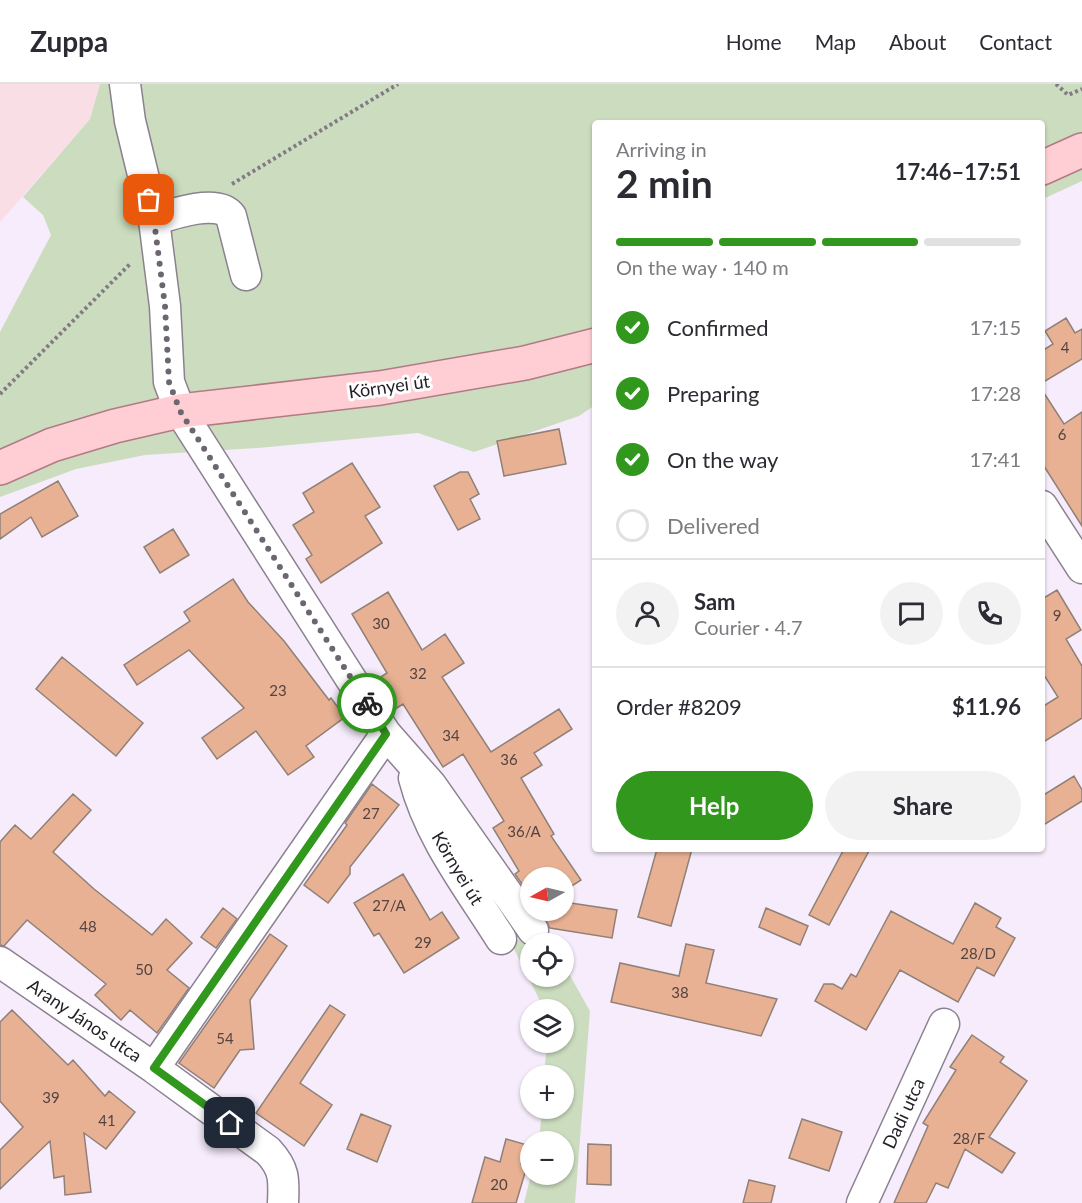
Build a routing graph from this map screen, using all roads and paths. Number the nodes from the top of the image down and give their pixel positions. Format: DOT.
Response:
graph roads {
  1 [pos="125,84"];
  2 [pos="398,84"];
  3 [pos="1056,84"];
  4 [pos="1082,89"];
  5 [pos="1082,150"];
  6 [pos="1045,167"];
  7 [pos="230,185"];
  8 [pos="155,229"];
  9 [pos="246,275"];
  10 [pos="592,346"];
  11 [pos="0,394"];
  12 [pos="180,411"];
  13 [pos="0,468"];
  14 [pos="1045,511"];
  15 [pos="1082,568"];
  16 [pos="386,734"];
  17 [pos="410,761"];
  18 [pos="533,930"];
  19 [pos="501,939"];
  20 [pos="0,962"];
  21 [pos="944,1024"];
  22 [pos="154,1068"];
  23 [pos="283,1203"];
  24 [pos="861,1203"];
  1 -- 8 [label="street"];
  2 -- 7 [label="path"];
  3 -- 4 [label="path"];
  5 -- 6 [label="main road"];
  8 -- 9 [label="street"];
  8 -- 11 [label="path"];
  8 -- 12 [label="street"];
  10 -- 12 [label="main road, Környei út"];
  12 -- 13 [label="main road, Környei út"];
  12 -- 16 [label="street, Környei út"];
  14 -- 15 [label="street"];
  16 -- 17 [label="street, Környei út"];
  16 -- 22 [label="street"];
  17 -- 18 [label="street, Környei út"];
  17 -- 19 [label="street, Környei út"];
  20 -- 22 [label="street, Arany János utca"];
  21 -- 24 [label="street, Dadi utca"];
  22 -- 23 [label="street, Arany János utca"];
}
